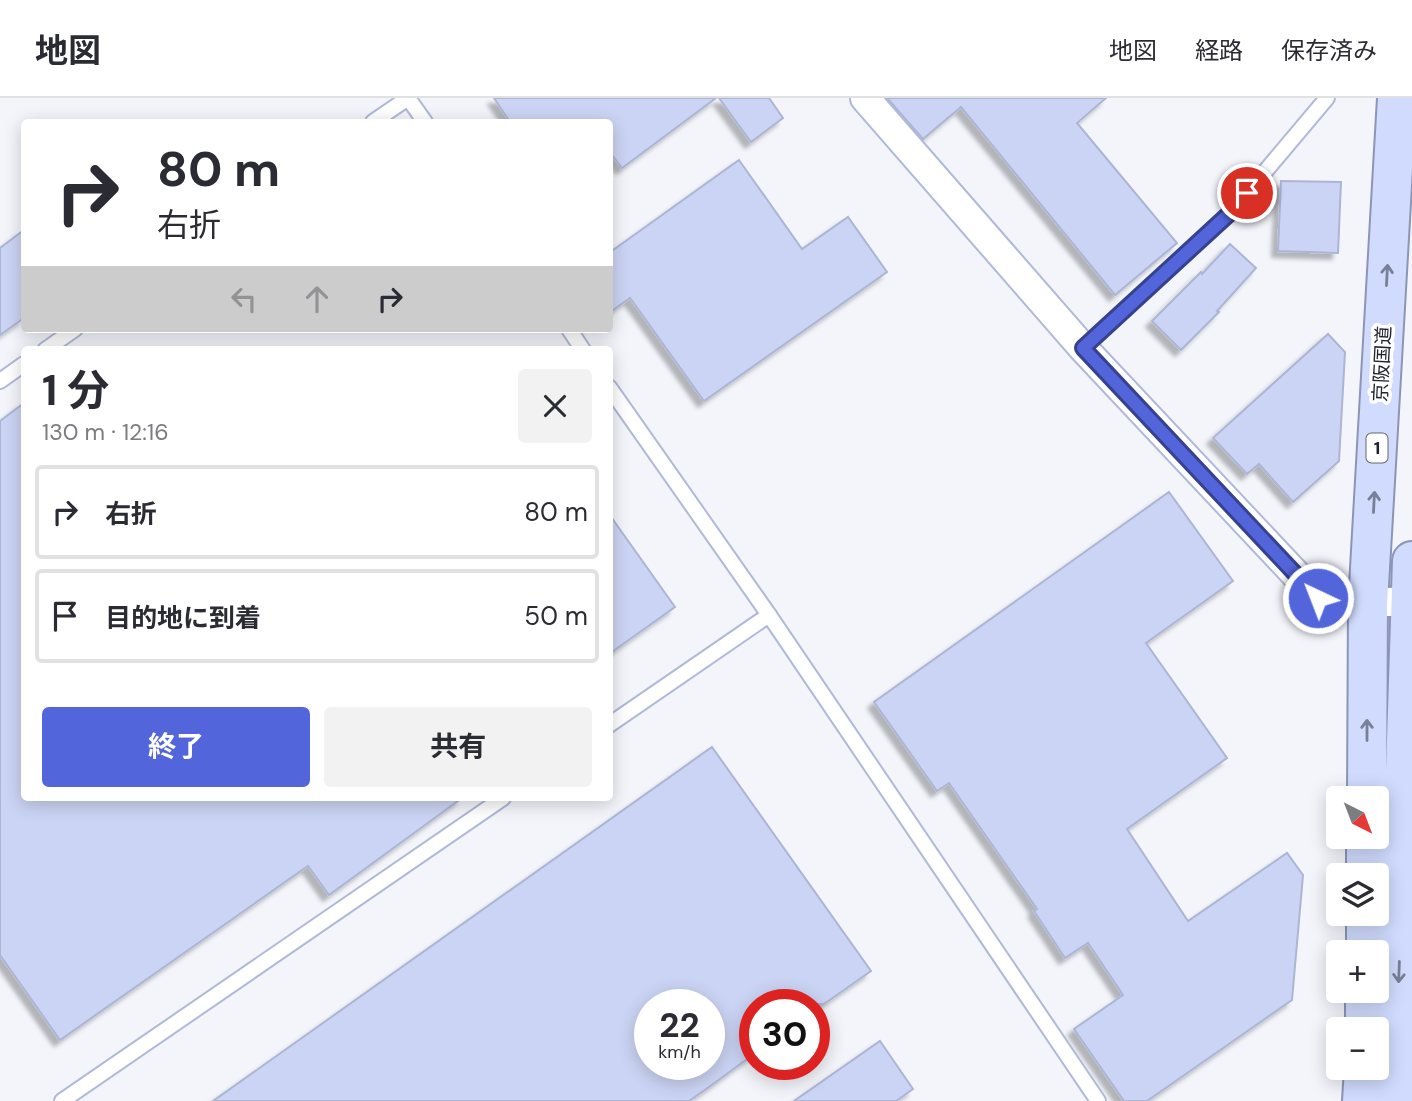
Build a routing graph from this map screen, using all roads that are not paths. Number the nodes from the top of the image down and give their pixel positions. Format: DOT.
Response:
graph roads {
  1 [pos="408,98"];
  2 [pos="865,98"];
  3 [pos="1327,98"];
  4 [pos="1397,98"];
  5 [pos="377,119"];
  6 [pos="423,119"];
  7 [pos="69,333"];
  8 [pos="51,346"];
  9 [pos="1083,348"];
  10 [pos="21,366"];
  11 [pos="0,381"];
  12 [pos="613,393"];
  13 [pos="1412,561"];
  14 [pos="1409,601"];
  15 [pos="1368,603"];
  16 [pos="769,615"];
  17 [pos="1410,687"];
  18 [pos="613,722"];
  19 [pos="1367,786"];
  20 [pos="499,801"];
  21 [pos="1378,1003"];
  22 [pos="1392,1018"];
  23 [pos="1363,1080"];
  24 [pos="62,1101"];
  25 [pos="1098,1101"];
  26 [pos="1362,1101"];
  27 [pos="1394,1101"];
  1 -- 5 [label="lane"];
  1 -- 6 [label="lane"];
  2 -- 9 [label="street"];
  3 -- 9 [label="lane"];
  15 -- 4 [label="highway, 京阪国道 / 1, one-way"];
  7 -- 8 [label="lane"];
  9 -- 15 [label="street"];
  10 -- 11 [label="lane"];
  12 -- 16 [label="lane"];
  13 -- 14 [label="highway"];
  14 -- 15 [label="street"];
  14 -- 17 [label="highway"];
  19 -- 15 [label="highway, 京阪国道 / 1, one-way"];
  16 -- 18 [label="lane"];
  16 -- 25 [label="lane"];
  17 -- 22 [label="highway, one-way"];
  20 -- 24 [label="lane"];
  21 -- 22 [label="highway"];
  22 -- 27 [label="highway"];
  23 -- 26 [label="highway"];
}
